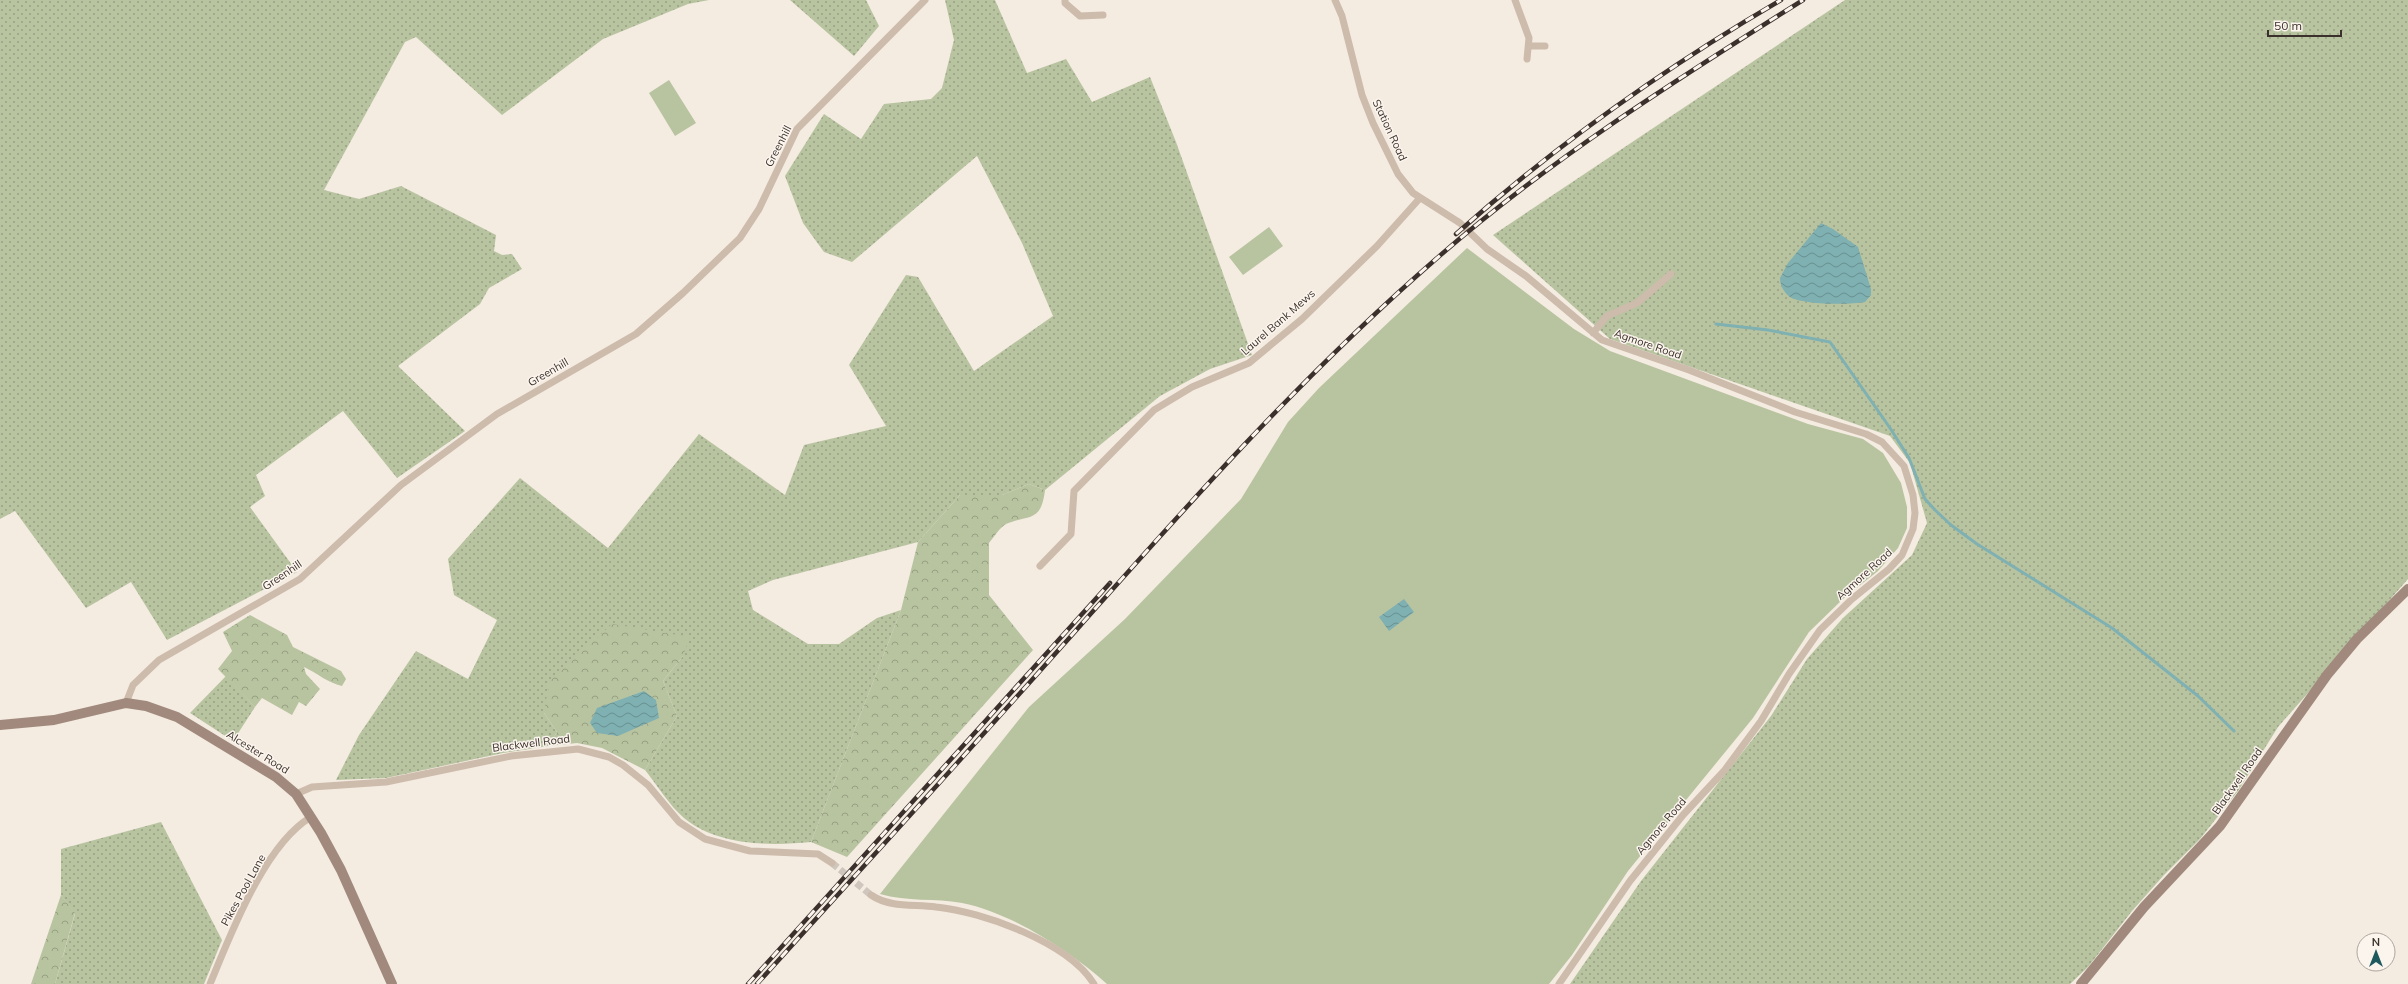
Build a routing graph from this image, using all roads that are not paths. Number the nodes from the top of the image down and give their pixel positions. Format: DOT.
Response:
graph roads {
  1 [pos="925,0"];
  2 [pos="1065,0"];
  3 [pos="1335,0"];
  4 [pos="1515,0"];
  5 [pos="1103,15"];
  6 [pos="1530,46"];
  7 [pos="1545,46"];
  8 [pos="1527,59"];
  9 [pos="1420,198"];
  10 [pos="1472,237"];
  11 [pos="1671,274"];
  12 [pos="1593,332"];
  13 [pos="1040,566"];
  14 [pos="2408,589"];
  15 [pos="126,703"];
  16 [pos="0,725"];
  17 [pos="296,794"];
  18 [pos="311,817"];
  19 [pos="832,863"];
  20 [pos="871,896"];
  21 [pos="210,984"];
  22 [pos="392,984"];
  23 [pos="1094,984"];
  24 [pos="1559,984"];
  25 [pos="2081,984"];
  1 -- 15 [label="street, Greenhill"];
  2 -- 5 [label="street"];
  3 -- 9 [label="street, Station Road"];
  4 -- 6 [label="street"];
  6 -- 7 [label="street"];
  6 -- 8 [label="street"];
  9 -- 10 [label="street, Station Road"];
  9 -- 13 [label="street, Laurel Bank Mews"];
  10 -- 12 [label="street, Agmore Road"];
  11 -- 12 [label="street"];
  12 -- 24 [label="street, Agmore Road"];
  14 -- 25 [label="main road, Blackwell Road"];
  15 -- 16 [label="main road, Alcester Road"];
  15 -- 17 [label="main road, Alcester Road"];
  17 -- 18 [label="main road, Alcester Road"];
  17 -- 19 [label="street, Blackwell Road"];
  18 -- 21 [label="street, Pikes Pool Lane"];
  18 -- 22 [label="main road, Alcester Road"];
  20 -- 23 [label="street"];
}
